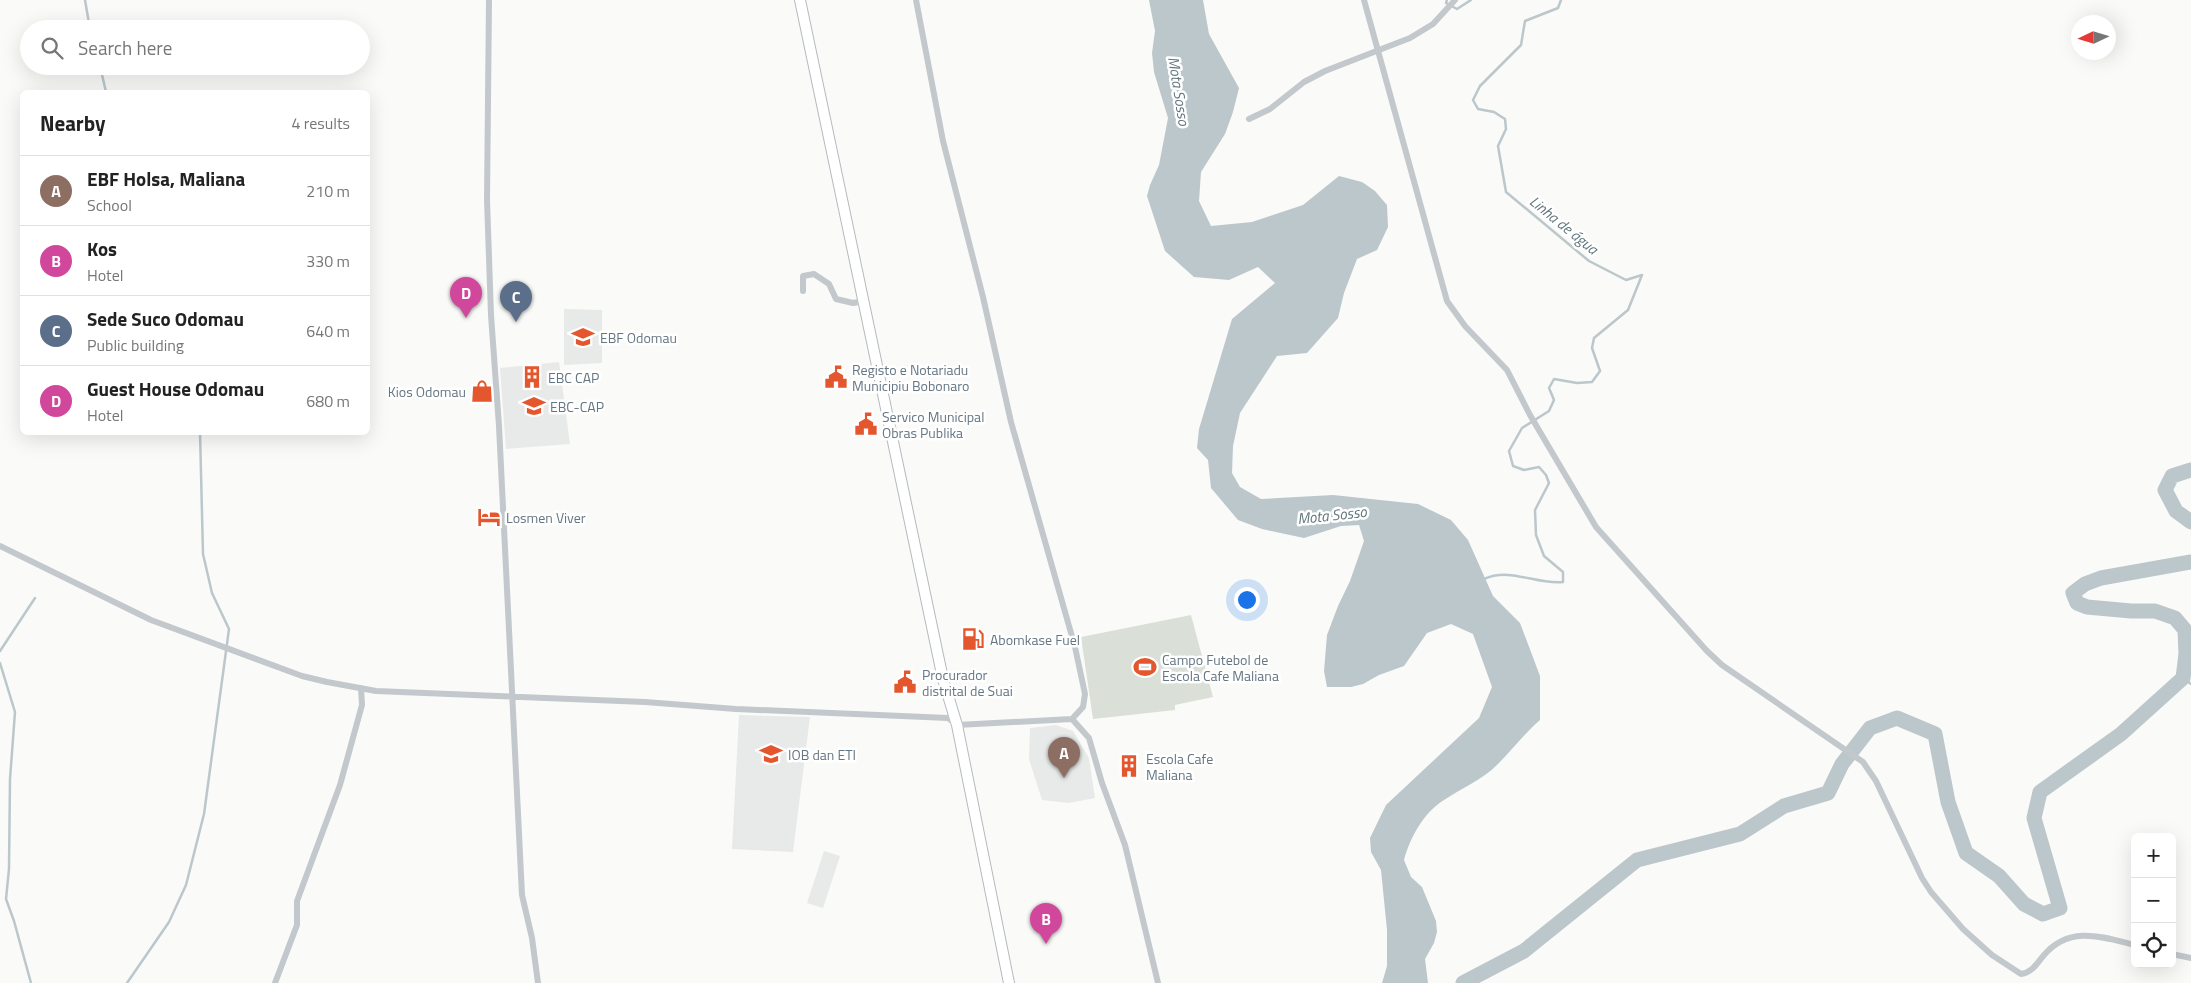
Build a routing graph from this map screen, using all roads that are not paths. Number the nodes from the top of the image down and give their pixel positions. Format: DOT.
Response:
graph roads {
  1 [pos="490,0"];
  2 [pos="800,0"];
  3 [pos="916,0"];
  4 [pos="1364,0"];
  5 [pos="1455,0"];
  6 [pos="1379,51"];
  7 [pos="1249,119"];
  8 [pos="803,291"];
  9 [pos="864,301"];
  10 [pos="0,546"];
  11 [pos="361,688"];
  12 [pos="512,696"];
  13 [pos="1072,719"];
  14 [pos="957,725"];
  15 [pos="2131,944"];
  16 [pos="2176,955"];
  17 [pos="2191,958"];
  18 [pos="275,983"];
  19 [pos="538,983"];
  20 [pos="1009,983"];
  21 [pos="1158,983"];
  1 -- 12 [label="street"];
  2 -- 9 [label="main road"];
  3 -- 13 [label="street"];
  4 -- 6 [label="street"];
  5 -- 6 [label="street"];
  6 -- 7 [label="street"];
  6 -- 15 [label="street"];
  8 -- 9 [label="street"];
  9 -- 14 [label="main road"];
  10 -- 11 [label="street"];
  11 -- 12 [label="street"];
  11 -- 18 [label="street"];
  12 -- 14 [label="street"];
  12 -- 19 [label="street"];
  13 -- 14 [label="street"];
  13 -- 21 [label="street"];
  14 -- 20 [label="main road"];
  16 -- 17 [label="street"];
}
